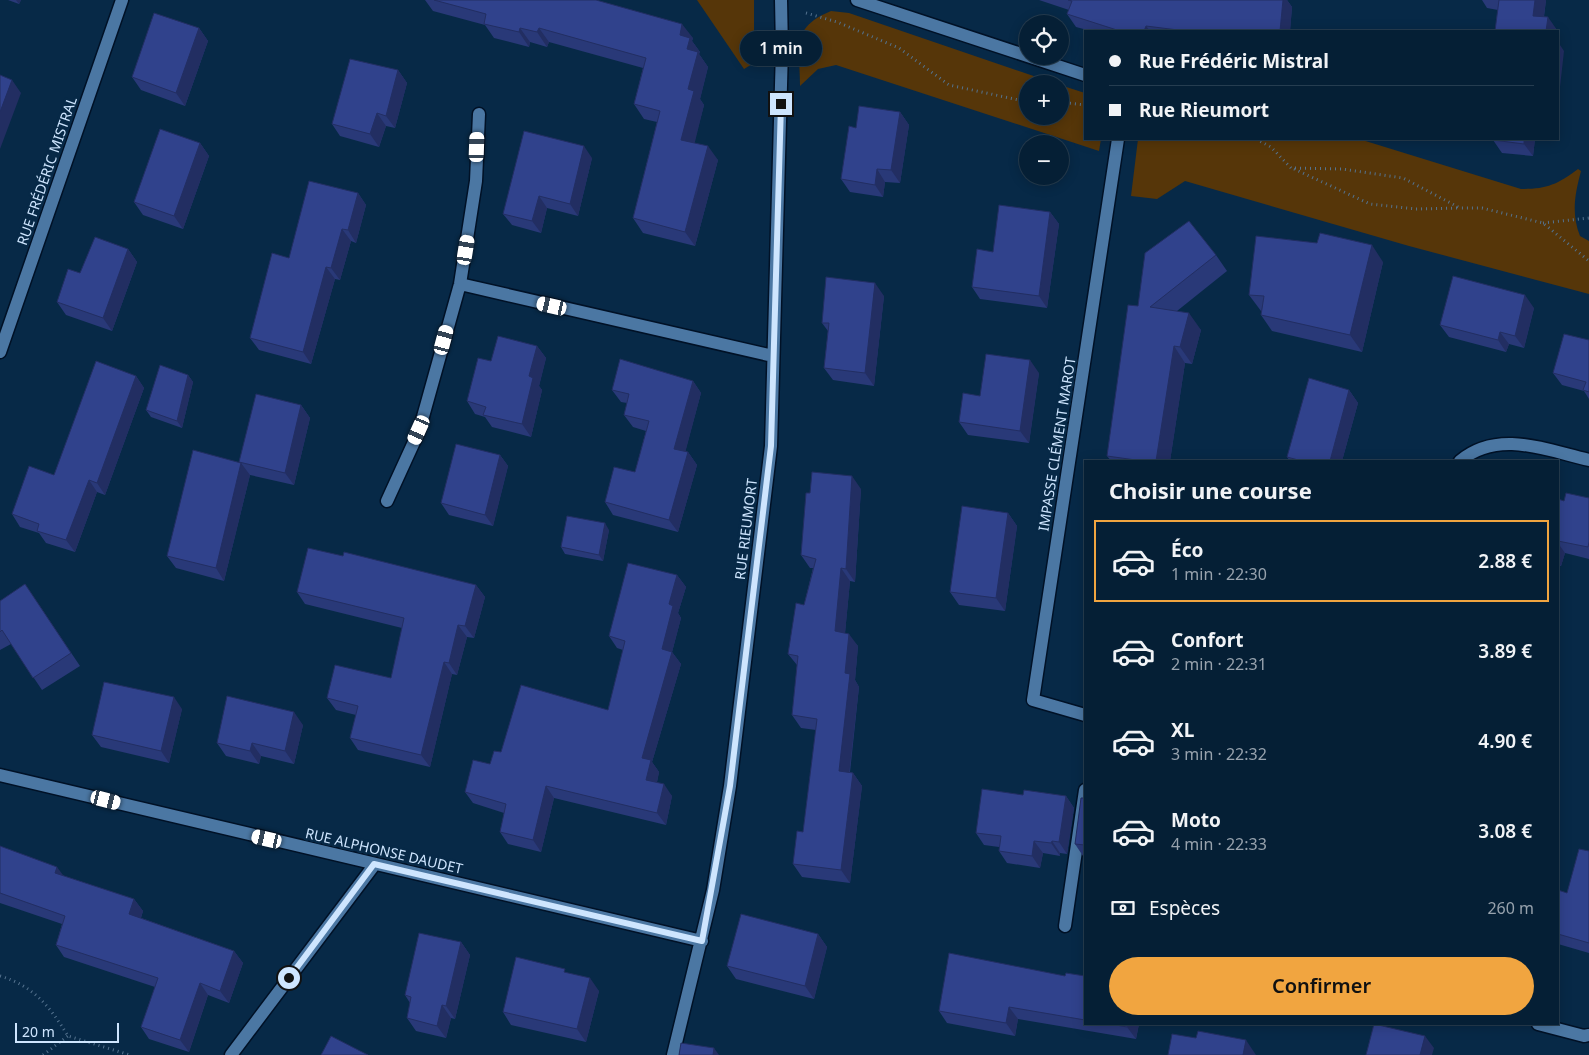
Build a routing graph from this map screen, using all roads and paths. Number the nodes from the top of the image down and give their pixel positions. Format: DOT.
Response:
graph roads {
  1 [pos="122,0"];
  2 [pos="857,0"];
  3 [pos="781,3"];
  4 [pos="1084,75"];
  5 [pos="1019,100"];
  6 [pos="1069,103"];
  7 [pos="1084,105"];
  8 [pos="479,114"];
  9 [pos="1118,140"];
  10 [pos="1258,140"];
  11 [pos="1291,168"];
  12 [pos="1460,208"];
  13 [pos="1589,218"];
  14 [pos="1543,223"];
  15 [pos="1589,261"];
  16 [pos="460,284"];
  17 [pos="0,352"];
  18 [pos="773,356"];
  19 [pos="1462,460"];
  20 [pos="1589,460"];
  21 [pos="387,501"];
  22 [pos="1084,715"];
  23 [pos="0,775"];
  24 [pos="1084,797"];
  25 [pos="374,864"];
  26 [pos="1065,926"];
  27 [pos="702,941"];
  28 [pos="0,976"];
  29 [pos="1542,1025"];
  30 [pos="1589,1035"];
  31 [pos="68,1036"];
  32 [pos="43,1055"];
  33 [pos="130,1055"];
  34 [pos="231,1055"];
  35 [pos="673,1055"];
  1 -- 17 [label="street, RUE FRÉDÉRIC MISTRAL"];
  2 -- 4 [label="street"];
  3 -- 5 [label="path"];
  3 -- 18 [label="street, RUE RIEUMORT"];
  6 -- 7 [label="path"];
  8 -- 16 [label="street"];
  9 -- 22 [label="street, IMPASSE CLÉMENT MAROT"];
  10 -- 11 [label="path"];
  11 -- 12 [label="path"];
  11 -- 12 [label="path"];
  12 -- 14 [label="path"];
  13 -- 14 [label="path"];
  14 -- 15 [label="path"];
  16 -- 18 [label="street"];
  16 -- 21 [label="street"];
  18 -- 27 [label="street, RUE RIEUMORT"];
  19 -- 20 [label="street"];
  23 -- 25 [label="street, RUE ALPHONSE DAUDET"];
  24 -- 26 [label="street"];
  25 -- 27 [label="street, RUE ALPHONSE DAUDET"];
  25 -- 34 [label="street"];
  27 -- 35 [label="street, RUE RIEUMORT"];
  28 -- 31 [label="path"];
  29 -- 30 [label="street"];
  31 -- 32 [label="path"];
  31 -- 33 [label="path"];
}
